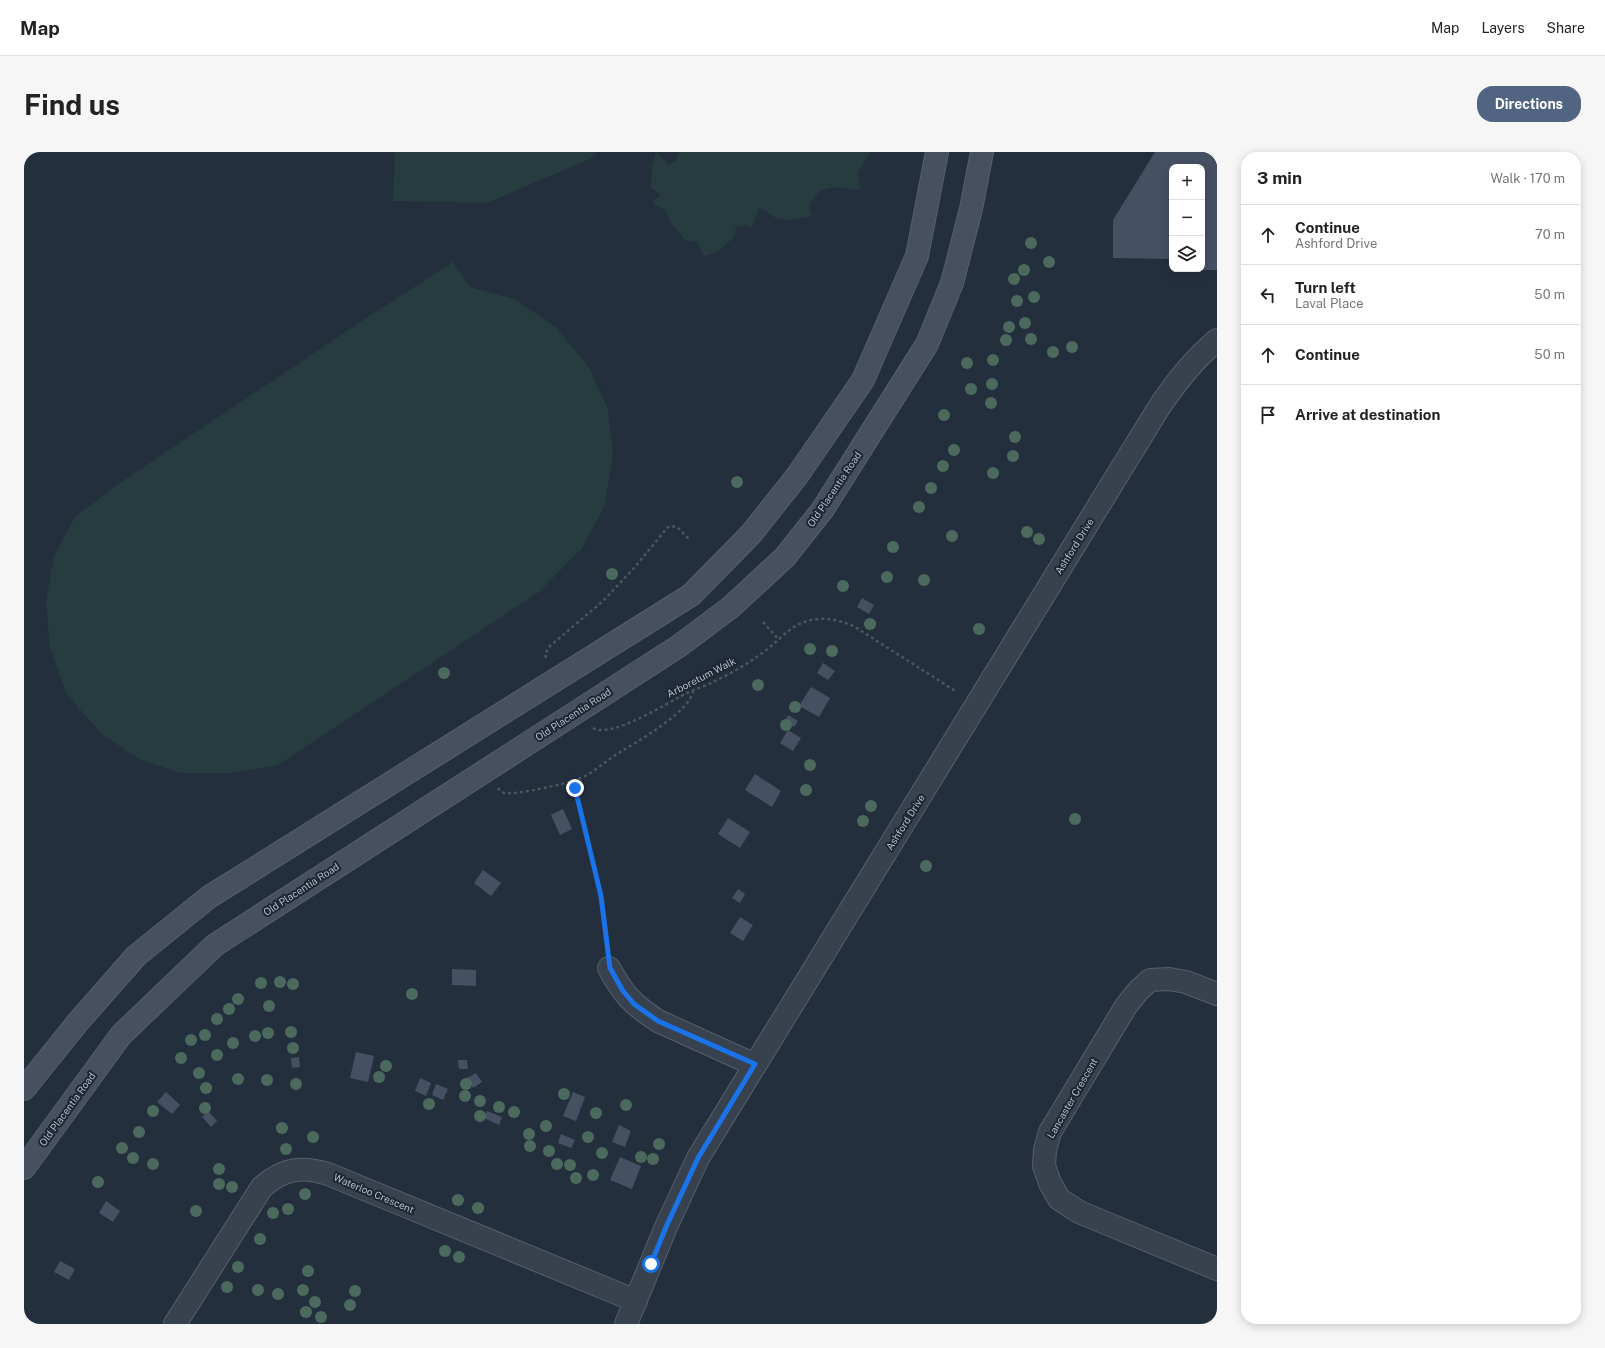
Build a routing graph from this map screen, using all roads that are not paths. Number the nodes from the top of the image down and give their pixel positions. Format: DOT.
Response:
graph roads {
  1 [pos="937,152"];
  2 [pos="982,152"];
  3 [pos="1217,340"];
  4 [pos="610,968"];
  5 [pos="1217,994"];
  6 [pos="755,1064"];
  7 [pos="24,1088"];
  8 [pos="24,1168"];
  9 [pos="1217,1269"];
  10 [pos="636,1301"];
  11 [pos="175,1324"];
  12 [pos="626,1324"];
  1 -- 7 [label="main road"];
  2 -- 8 [label="main road, Old Placentia Road"];
  3 -- 6 [label="street, Ashford Drive"];
  4 -- 6 [label="street"];
  5 -- 9 [label="street, Lancaster Crescent"];
  6 -- 10 [label="street, Ashford Drive"];
  10 -- 11 [label="street, Waterloo Crescent"];
  10 -- 12 [label="street, Ashford Drive"];
}
